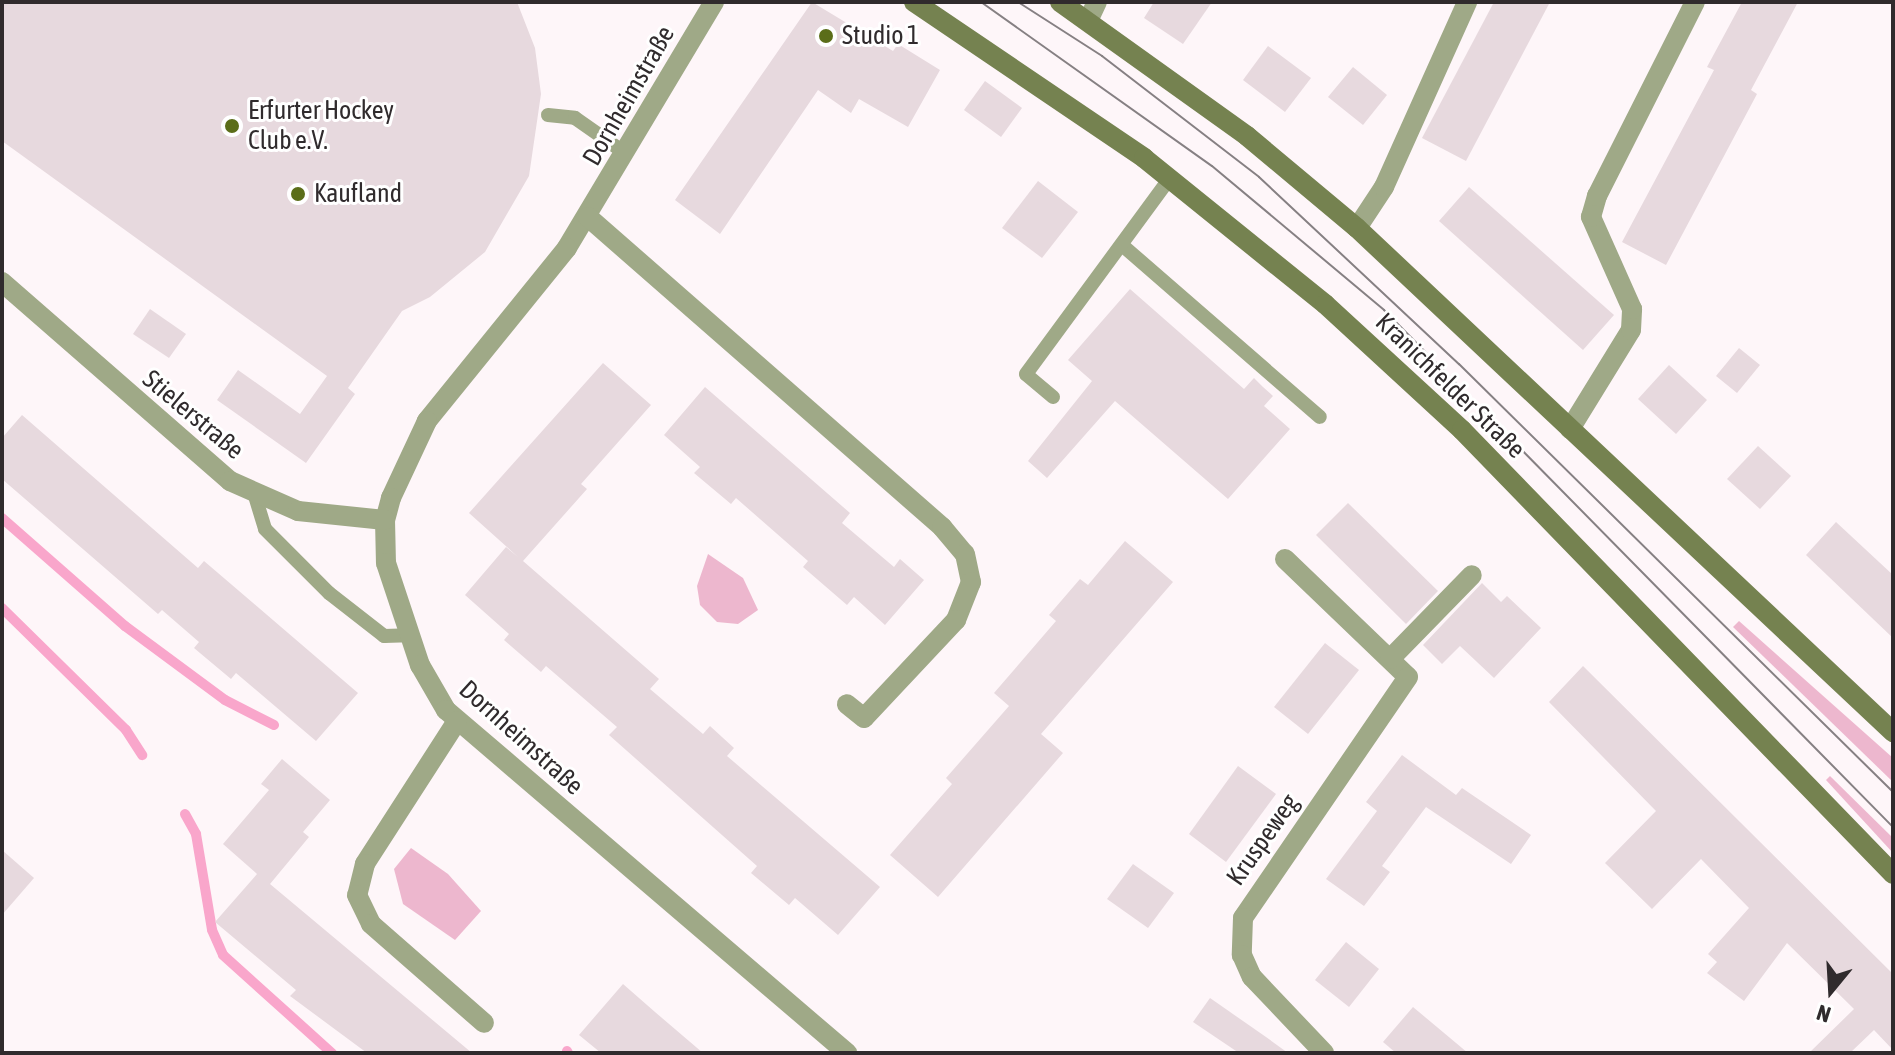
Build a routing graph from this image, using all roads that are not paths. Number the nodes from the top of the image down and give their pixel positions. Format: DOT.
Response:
graph roads {
  1 [pos="714,2"];
  2 [pos="914,2"];
  3 [pos="1060,2"];
  4 [pos="1467,2"];
  5 [pos="1695,2"];
  6 [pos="1092,11"];
  7 [pos="548,115"];
  8 [pos="625,153"];
  9 [pos="1170,178"];
  10 [pos="588,217"];
  11 [pos="1357,228"];
  12 [pos="1122,245"];
  13 [pos="2,282"];
  14 [pos="1053,397"];
  15 [pos="1320,417"];
  16 [pos="1570,429"];
  17 [pos="255,496"];
  18 [pos="385,520"];
  19 [pos="1285,559"];
  20 [pos="1472,575"];
  21 [pos="408,635"];
  22 [pos="1390,659"];
  23 [pos="847,704"];
  24 [pos="457,721"];
  25 [pos="1893,732"];
  26 [pos="1893,874"];
  27 [pos="484,1023"];
  28 [pos="847,1053"];
  29 [pos="1324,1053"];
  1 -- 8 [label="street, Dornheimstraße"];
  2 -- 9 [label="main road, Kranichfelder Straße"];
  3 -- 6 [label="main road, Kranichfelder Straße"];
  4 -- 11 [label="street"];
  5 -- 16 [label="street"];
  6 -- 11 [label="main road, Kranichfelder Straße"];
  7 -- 8 [label="lane"];
  8 -- 10 [label="street, Dornheimstraße"];
  9 -- 12 [label="lane"];
  9 -- 26 [label="main road, Kranichfelder Straße"];
  10 -- 18 [label="street, Dornheimstraße"];
  10 -- 23 [label="street"];
  11 -- 16 [label="main road, Kranichfelder Straße"];
  12 -- 14 [label="lane"];
  12 -- 15 [label="lane"];
  13 -- 17 [label="street, Stielerstraße"];
  16 -- 25 [label="main road, Kranichfelder Straße"];
  17 -- 18 [label="street, Stielerstraße"];
  17 -- 21 [label="lane"];
  18 -- 21 [label="street, Dornheimstraße"];
  19 -- 22 [label="street, Kruspeweg"];
  20 -- 22 [label="street"];
  21 -- 24 [label="street, Dornheimstraße"];
  22 -- 29 [label="street, Kruspeweg"];
  24 -- 27 [label="street"];
  24 -- 28 [label="street, Dornheimstraße"];
}
